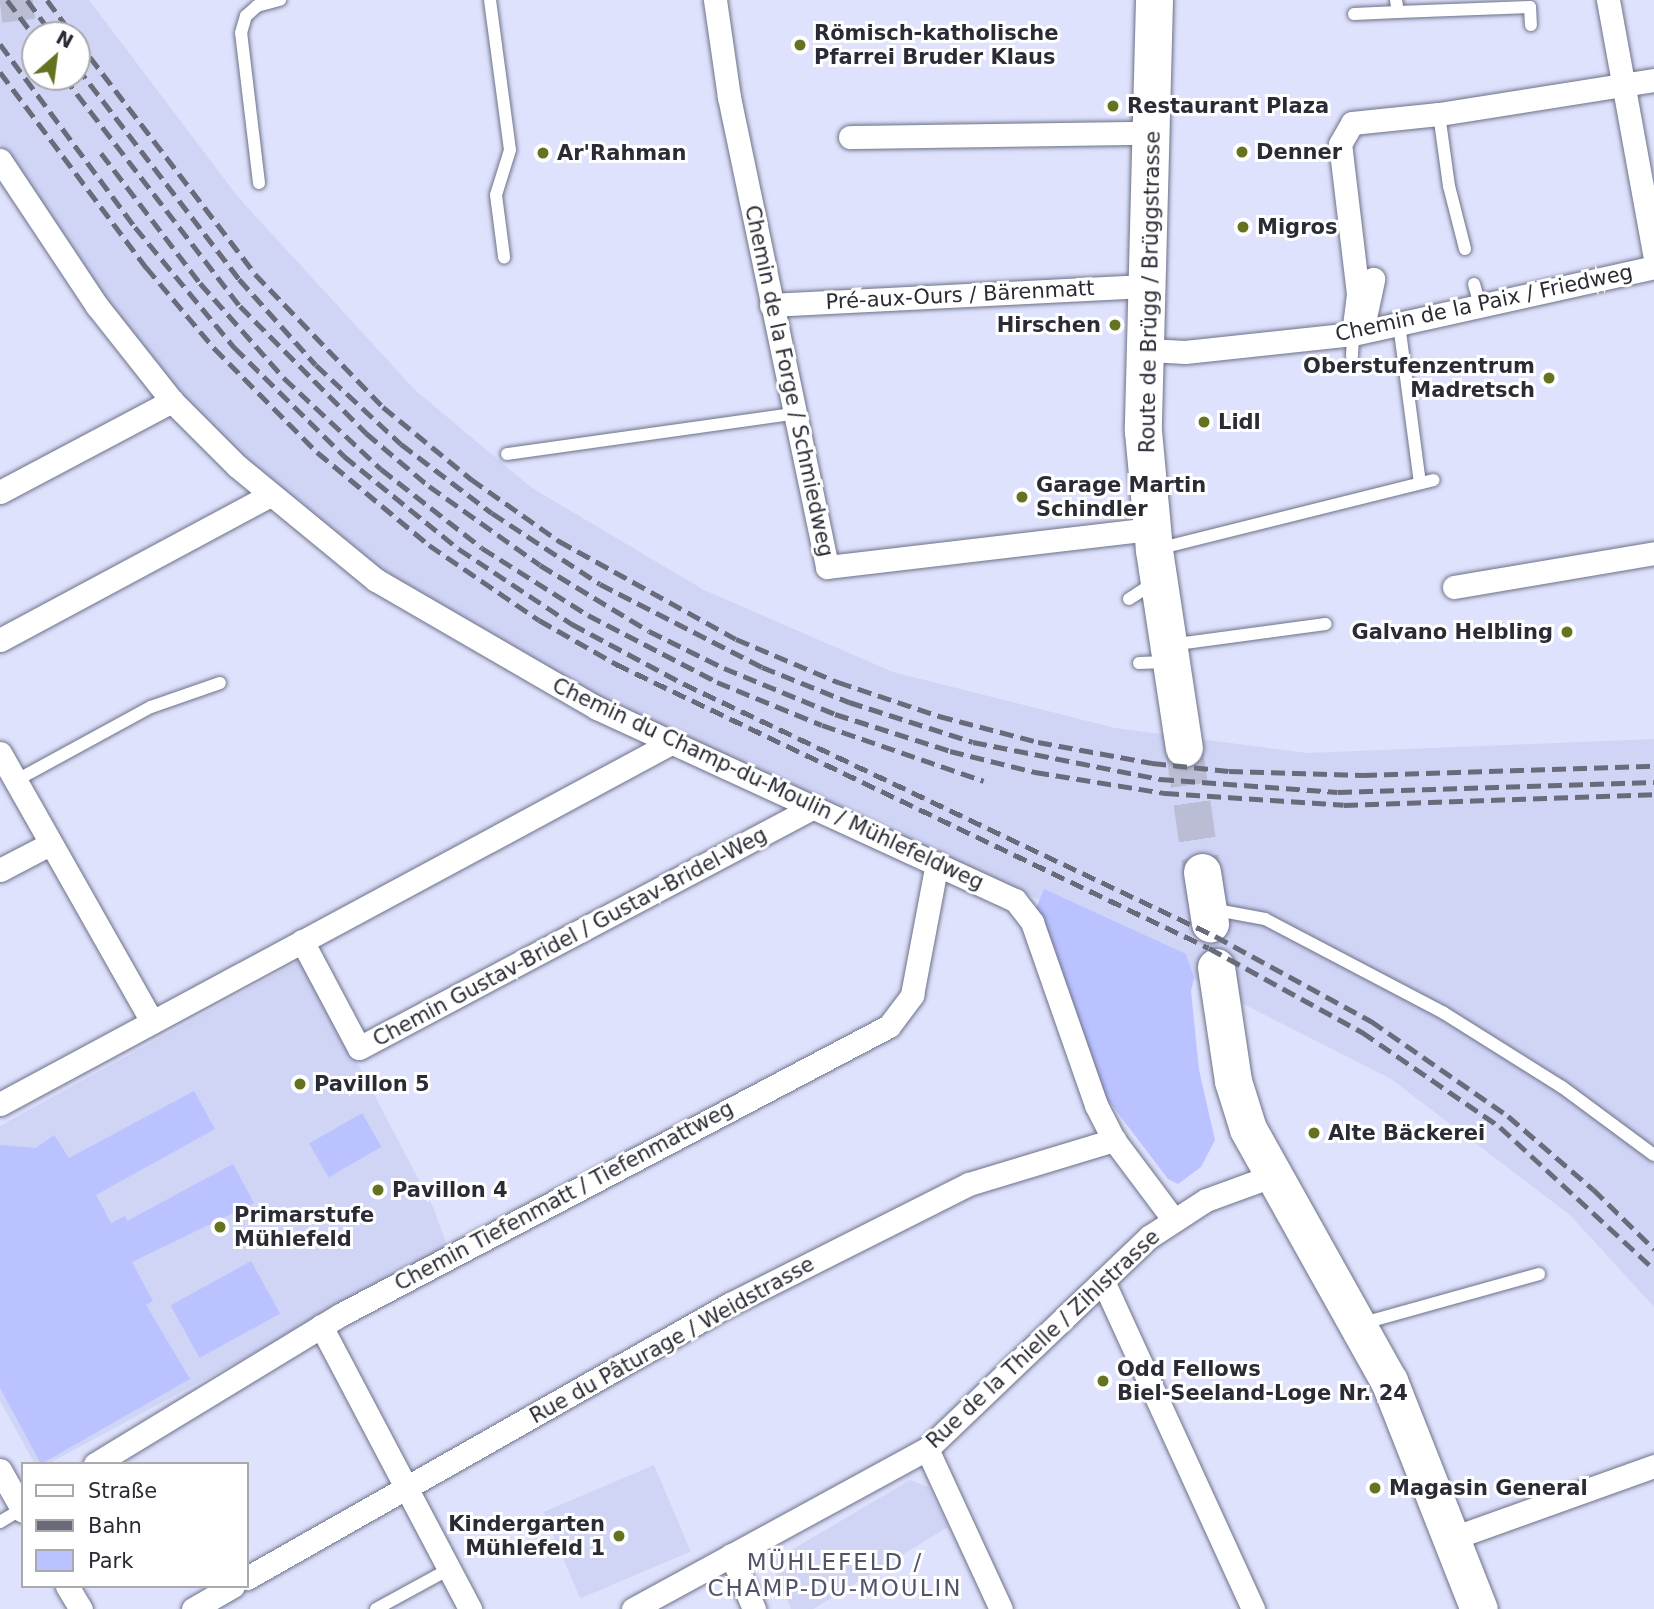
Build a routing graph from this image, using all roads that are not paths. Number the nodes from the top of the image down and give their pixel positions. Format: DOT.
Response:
graph roads {
  1 [pos="280,0"];
  2 [pos="490,0"];
  3 [pos="715,0"];
  4 [pos="1154,0"];
  5 [pos="1608,0"];
  6 [pos="1397,6"];
  7 [pos="1354,14"];
  8 [pos="1531,25"];
  9 [pos="1654,80"];
  10 [pos="1622,86"];
  11 [pos="1439,114"];
  12 [pos="1153,133"];
  13 [pos="850,137"];
  14 [pos="0,160"];
  15 [pos="259,183"];
  16 [pos="1465,249"];
  17 [pos="1654,253"];
  18 [pos="504,257"];
  19 [pos="1654,267"];
  20 [pos="1374,279"];
  21 [pos="1474,284"];
  22 [pos="1149,286"];
  23 [pos="771,305"];
  24 [pos="1481,309"];
  25 [pos="1399,324"];
  26 [pos="1353,345"];
  27 [pos="1147,350"];
  28 [pos="172,401"];
  29 [pos="792,415"];
  30 [pos="507,454"];
  31 [pos="1434,480"];
  32 [pos="1420,483"];
  33 [pos="0,492"];
  34 [pos="270,495"];
  35 [pos="1654,553"];
  36 [pos="1148,564"];
  37 [pos="1454,587"];
  38 [pos="1326,624"];
  39 [pos="0,640"];
  40 [pos="1160,657"];
  41 [pos="220,683"];
  42 [pos="671,743"];
  43 [pos="1184,748"];
  44 [pos="0,753"];
  45 [pos="15,781"];
  46 [pos="814,807"];
  47 [pos="50,844"];
  48 [pos="937,863"];
  49 [pos="0,870"];
  50 [pos="1202,872"];
  51 [pos="1209,915"];
  52 [pos="302,941"];
  53 [pos="1216,967"];
  54 [pos="152,1022"];
  55 [pos="0,1104"];
  56 [pos="1114,1140"];
  57 [pos="1654,1154"];
  58 [pos="1272,1176"];
  59 [pos="1173,1219"];
  60 [pos="1539,1274"];
  61 [pos="1103,1281"];
  62 [pos="1359,1324"];
  63 [pos="321,1326"];
  64 [pos="927,1449"];
  65 [pos="98,1462"];
  66 [pos="1654,1466"];
  67 [pos="0,1470"];
  68 [pos="407,1487"];
  69 [pos="21,1507"];
  70 [pos="21,1510"];
  71 [pos="0,1522"];
  72 [pos="1453,1538"];
  73 [pos="731,1555"];
  74 [pos="449,1569"];
  75 [pos="248,1577"];
  76 [pos="68,1588"];
  77 [pos="230,1588"];
  78 [pos="81,1609"];
  79 [pos="193,1609"];
  80 [pos="376,1609"];
  81 [pos="470,1609"];
  82 [pos="633,1609"];
  83 [pos="754,1609"];
  84 [pos="1001,1609"];
  85 [pos="1253,1609"];
  86 [pos="1479,1609"];
  1 -- 15 [label="lane"];
  2 -- 18 [label="lane"];
  3 -- 23 [label="street, Chemin de la Forge / Schmiedweg"];
  4 -- 12 [label="main road, Route de Brügg / Brüggstrasse"];
  5 -- 10 [label="street"];
  6 -- 7 [label="lane"];
  6 -- 8 [label="lane"];
  9 -- 10 [label="street"];
  10 -- 11 [label="street"];
  10 -- 17 [label="street"];
  11 -- 16 [label="lane"];
  11 -- 26 [label="street"];
  12 -- 13 [label="street"];
  12 -- 22 [label="main road, Route de Brügg / Brüggstrasse"];
  14 -- 28 [label="street, Chemin du Champ-du-Moulin / Mühlefeldweg"];
  19 -- 24 [label="street, Chemin de la Paix / Friedweg"];
  20 -- 26 [label="street"];
  21 -- 24 [label="lane"];
  22 -- 23 [label="street, Pré-aux-Ours / Bärenmatt"];
  22 -- 27 [label="main road, Route de Brügg / Brüggstrasse"];
  23 -- 29 [label="street, Chemin de la Forge / Schmiedweg"];
  24 -- 25 [label="street, Chemin de la Paix / Friedweg"];
  25 -- 26 [label="street, Chemin de la Paix / Friedweg"];
  25 -- 32 [label="lane"];
  26 -- 27 [label="street, Chemin de la Paix / Friedweg"];
  27 -- 36 [label="main road, Route de Brügg / Brüggstrasse"];
  28 -- 33 [label="street"];
  28 -- 34 [label="street, Chemin du Champ-du-Moulin / Mühlefeldweg"];
  29 -- 30 [label="lane"];
  29 -- 36 [label="street, Chemin de la Forge / Schmiedweg"];
  31 -- 32 [label="lane"];
  32 -- 36 [label="lane"];
  34 -- 39 [label="street"];
  34 -- 42 [label="street, Chemin du Champ-du-Moulin / Mühlefeldweg"];
  35 -- 37 [label="street"];
  36 -- 40 [label="main road, Route de Brügg / Brüggstrasse"];
  38 -- 40 [label="lane"];
  40 -- 43 [label="main road, Route de Brügg / Brüggstrasse"];
  41 -- 45 [label="lane"];
  42 -- 46 [label="street, Chemin du Champ-du-Moulin / Mühlefeldweg"];
  42 -- 52 [label="street"];
  44 -- 45 [label="street"];
  45 -- 47 [label="street"];
  46 -- 48 [label="street, Chemin du Champ-du-Moulin / Mühlefeldweg"];
  46 -- 52 [label="street, Chemin Gustav-Bridel / Gustav-Bridel-Weg"];
  47 -- 49 [label="street"];
  47 -- 54 [label="street"];
  48 -- 56 [label="street, Chemin du Champ-du-Moulin / Mühlefeldweg"];
  48 -- 63 [label="street, Chemin Tiefenmatt / Tiefenmattweg"];
  50 -- 51 [label="main road"];
  51 -- 57 [label="lane"];
  52 -- 54 [label="street"];
  53 -- 58 [label="main road"];
  54 -- 55 [label="street"];
  56 -- 59 [label="street, Chemin du Champ-du-Moulin / Mühlefeldweg"];
  56 -- 68 [label="street, Rue du Pâturage / Weidstrasse"];
  58 -- 59 [label="street, Rue de la Thielle / Zihlstrasse"];
  58 -- 62 [label="main road"];
  59 -- 61 [label="street, Rue de la Thielle / Zihlstrasse"];
  60 -- 62 [label="lane"];
  61 -- 64 [label="street, Rue de la Thielle / Zihlstrasse"];
  61 -- 85 [label="street"];
  62 -- 72 [label="main road"];
  63 -- 65 [label="street, Chemin Tiefenmatt / Tiefenmattweg"];
  63 -- 68 [label="street"];
  64 -- 73 [label="street, Rue de la Thielle / Zihlstrasse"];
  64 -- 84 [label="street"];
  66 -- 72 [label="street"];
  67 -- 69 [label="street"];
  68 -- 74 [label="street"];
  68 -- 75 [label="street, Rue du Pâturage / Weidstrasse"];
  70 -- 71 [label="lane"];
  72 -- 86 [label="main road"];
  73 -- 82 [label="street, Rue de la Thielle / Zihlstrasse"];
  73 -- 83 [label="street"];
  74 -- 80 [label="lane"];
  74 -- 81 [label="street"];
  76 -- 78 [label="street"];
  77 -- 79 [label="street"];
}
